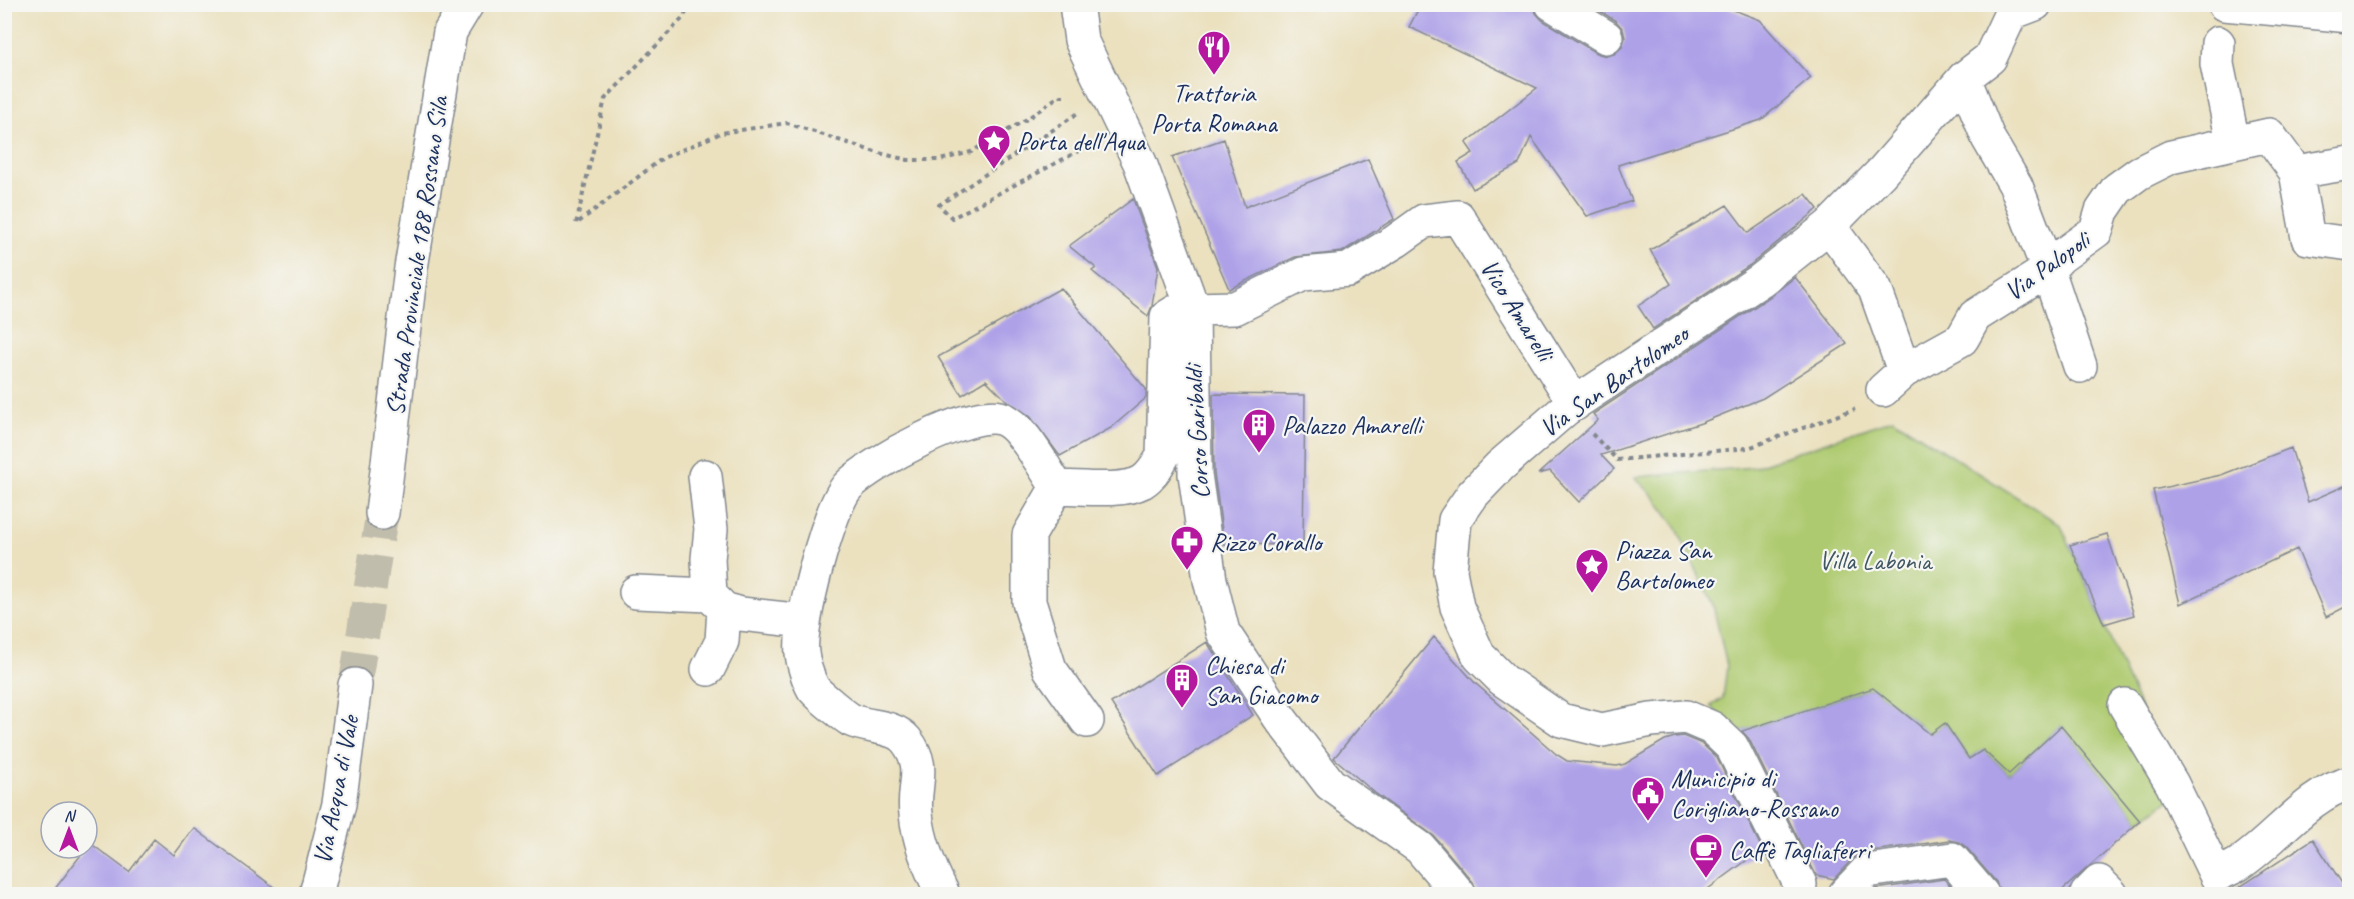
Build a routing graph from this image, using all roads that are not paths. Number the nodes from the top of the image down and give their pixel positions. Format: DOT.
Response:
graph roads {
  1 [pos="467,4"];
  2 [pos="1076,4"];
  3 [pos="1552,4"];
  4 [pos="2224,4"];
  5 [pos="2229,5"];
  6 [pos="2017,7"];
  7 [pos="2349,16"];
  8 [pos="1606,37"];
  9 [pos="2218,43"];
  10 [pos="1964,78"];
  11 [pos="2233,141"];
  12 [pos="2349,163"];
  13 [pos="2296,172"];
  14 [pos="1829,226"];
  15 [pos="2349,244"];
  16 [pos="2048,270"];
  17 [pos="1192,309"];
  18 [pos="2080,366"];
  19 [pos="1570,406"];
  20 [pos="705,476"];
  21 [pos="1057,487"];
  22 [pos="382,513"];
  23 [pos="636,592"];
  24 [pos="717,602"];
  25 [pos="804,621"];
  26 [pos="708,669"];
  27 [pos="355,685"];
  28 [pos="2125,705"];
  29 [pos="1087,721"];
  30 [pos="2349,783"];
  31 [pos="2220,885"];
  32 [pos="1807,891"];
  33 [pos="316,894"];
  34 [pos="943,894"];
  35 [pos="1459,894"];
  36 [pos="1845,894"];
  37 [pos="1982,894"];
  1 -- 22 [label="street, Strada Provinciale 188 Rossano Sila"];
  2 -- 17 [label="street, Corso Garibaldi"];
  3 -- 8 [label="street"];
  4 -- 5 [label="street"];
  5 -- 7 [label="street"];
  6 -- 10 [label="street, Via San Bartolomeo"];
  9 -- 11 [label="street"];
  10 -- 14 [label="street, Via San Bartolomeo"];
  10 -- 16 [label="street"];
  11 -- 13 [label="street, Via Palopoli"];
  11 -- 16 [label="street, Via Palopoli"];
  12 -- 13 [label="street"];
  13 -- 15 [label="street, Via Palopoli"];
  14 -- 16 [label="street, Via Palopoli"];
  14 -- 19 [label="street, Via San Bartolomeo"];
  16 -- 18 [label="street"];
  17 -- 19 [label="street, Vico Amarelli"];
  17 -- 21 [label="street"];
  17 -- 35 [label="street, Corso Garibaldi"];
  19 -- 32 [label="street, Via San Bartolomeo"];
  20 -- 24 [label="street"];
  21 -- 25 [label="street"];
  21 -- 29 [label="street"];
  23 -- 24 [label="street"];
  24 -- 25 [label="street"];
  24 -- 26 [label="street"];
  25 -- 34 [label="street"];
  27 -- 33 [label="street, Via Acqua di Vale"];
  28 -- 31 [label="street"];
  30 -- 31 [label="street"];
  36 -- 37 [label="street"];
}
